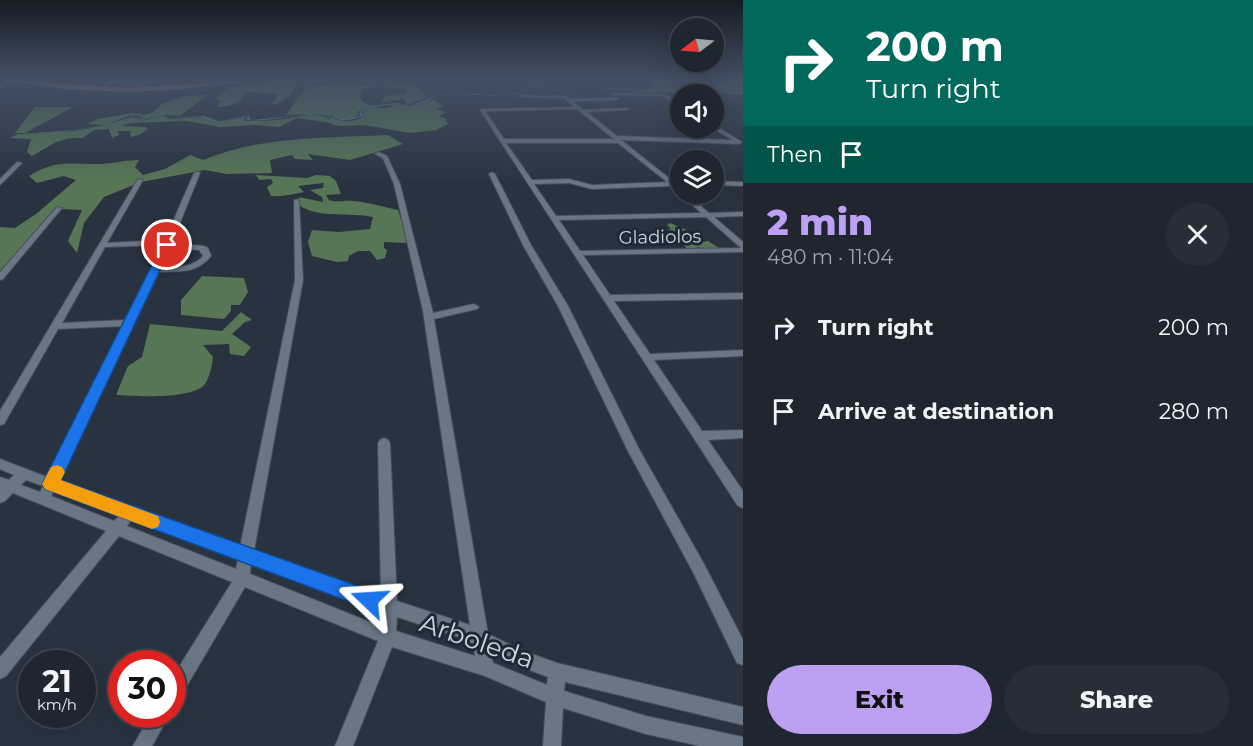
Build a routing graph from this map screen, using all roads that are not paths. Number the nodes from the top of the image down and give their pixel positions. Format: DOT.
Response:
graph roads {
  1 [pos="485,115"];
  2 [pos="587,115"];
  3 [pos="724,133"];
  4 [pos="617,140"];
  5 [pos="503,141"];
  6 [pos="741,143"];
  7 [pos="378,154"];
  8 [pos="19,163"];
  9 [pos="198,173"];
  10 [pos="492,174"];
  11 [pos="140,180"];
  12 [pos="530,182"];
  13 [pos="0,183"];
  14 [pos="670,183"];
  15 [pos="724,183"];
  16 [pos="670,184"];
  17 [pos="743,184"];
  18 [pos="297,200"];
  19 [pos="697,204"];
  20 [pos="58,208"];
  21 [pos="743,214"];
  22 [pos="711,215"];
  23 [pos="554,218"];
  24 [pos="168,243"];
  25 [pos="104,245"];
  26 [pos="743,246"];
  27 [pos="743,250"];
  28 [pos="578,253"];
  29 [pos="156,270"];
  30 [pos="0,276"];
  31 [pos="743,296"];
  32 [pos="608,298"];
  33 [pos="474,307"];
  34 [pos="429,317"];
  35 [pos="130,323"];
  36 [pos="57,326"];
  37 [pos="743,353"];
  38 [pos="645,357"];
  39 [pos="0,421"];
  40 [pos="743,434"];
  41 [pos="699,436"];
  42 [pos="384,443"];
  43 [pos="0,464"];
  44 [pos="25,473"];
  45 [pos="51,484"];
  46 [pos="4,488"];
  47 [pos="43,499"];
  48 [pos="743,502"];
  49 [pos="129,513"];
  50 [pos="115,530"];
  51 [pos="247,556"];
  52 [pos="241,580"];
  53 [pos="389,607"];
  54 [pos="388,637"];
  55 [pos="481,639"];
  56 [pos="743,657"];
  57 [pos="485,668"];
  58 [pos="0,670"];
  59 [pos="186,672"];
  60 [pos="557,672"];
  61 [pos="556,696"];
  62 [pos="743,716"];
  63 [pos="153,728"];
  64 [pos="142,746"];
  65 [pos="344,746"];
  66 [pos="552,746"];
  67 [pos="743,746"];
  1 -- 5 [label="street"];
  2 -- 4 [label="street"];
  3 -- 6 [label="street"];
  4 -- 5 [label="street"];
  4 -- 6 [label="street"];
  4 -- 14 [label="street"];
  5 -- 12 [label="street"];
  7 -- 34 [label="street"];
  8 -- 13 [label="street"];
  9 -- 24 [label="street"];
  10 -- 56 [label="street"];
  11 -- 25 [label="street"];
  12 -- 16 [label="street"];
  12 -- 23 [label="street"];
  15 -- 17 [label="street"];
  18 -- 51 [label="street"];
  19 -- 22 [label="street"];
  20 -- 30 [label="street"];
  21 -- 22 [label="street"];
  22 -- 23 [label="street"];
  22 -- 26 [label="street"];
  23 -- 28 [label="street"];
  24 -- 25 [label="street"];
  24 -- 29 [label="street"];
  24 -- 29 [label="street"];
  25 -- 36 [label="street"];
  27 -- 28 [label="street, Gladiolos"];
  28 -- 32 [label="street"];
  29 -- 35 [label="street"];
  31 -- 32 [label="street"];
  32 -- 38 [label="street"];
  33 -- 34 [label="street"];
  34 -- 55 [label="street"];
  35 -- 36 [label="street"];
  35 -- 45 [label="street"];
  36 -- 39 [label="street"];
  37 -- 38 [label="street"];
  38 -- 41 [label="street"];
  40 -- 41 [label="street"];
  41 -- 48 [label="street"];
  42 -- 53 [label="street"];
  43 -- 44 [label="street, Arboleda"];
  44 -- 45 [label="street, Arboleda"];
  44 -- 46 [label="street"];
  45 -- 47 [label="street"];
  45 -- 49 [label="street, Arboleda"];
  46 -- 47 [label="street, Arboleda"];
  47 -- 50 [label="street, Arboleda"];
  49 -- 50 [label="street"];
  49 -- 51 [label="street, Arboleda"];
  50 -- 52 [label="street, Arboleda"];
  50 -- 58 [label="street"];
  51 -- 52 [label="street"];
  51 -- 53 [label="street, Arboleda"];
  52 -- 54 [label="street, Arboleda"];
  52 -- 59 [label="street"];
  53 -- 54 [label="street"];
  53 -- 55 [label="street, Arboleda"];
  54 -- 57 [label="street, Arboleda"];
  54 -- 65 [label="street"];
  55 -- 57 [label="street"];
  55 -- 60 [label="street, Arboleda"];
  57 -- 61 [label="street, Arboleda"];
  60 -- 61 [label="street"];
  60 -- 62 [label="street, Arboleda"];
  61 -- 66 [label="street"];
  61 -- 67 [label="street, Arboleda"];
  63 -- 64 [label="street"];
}
